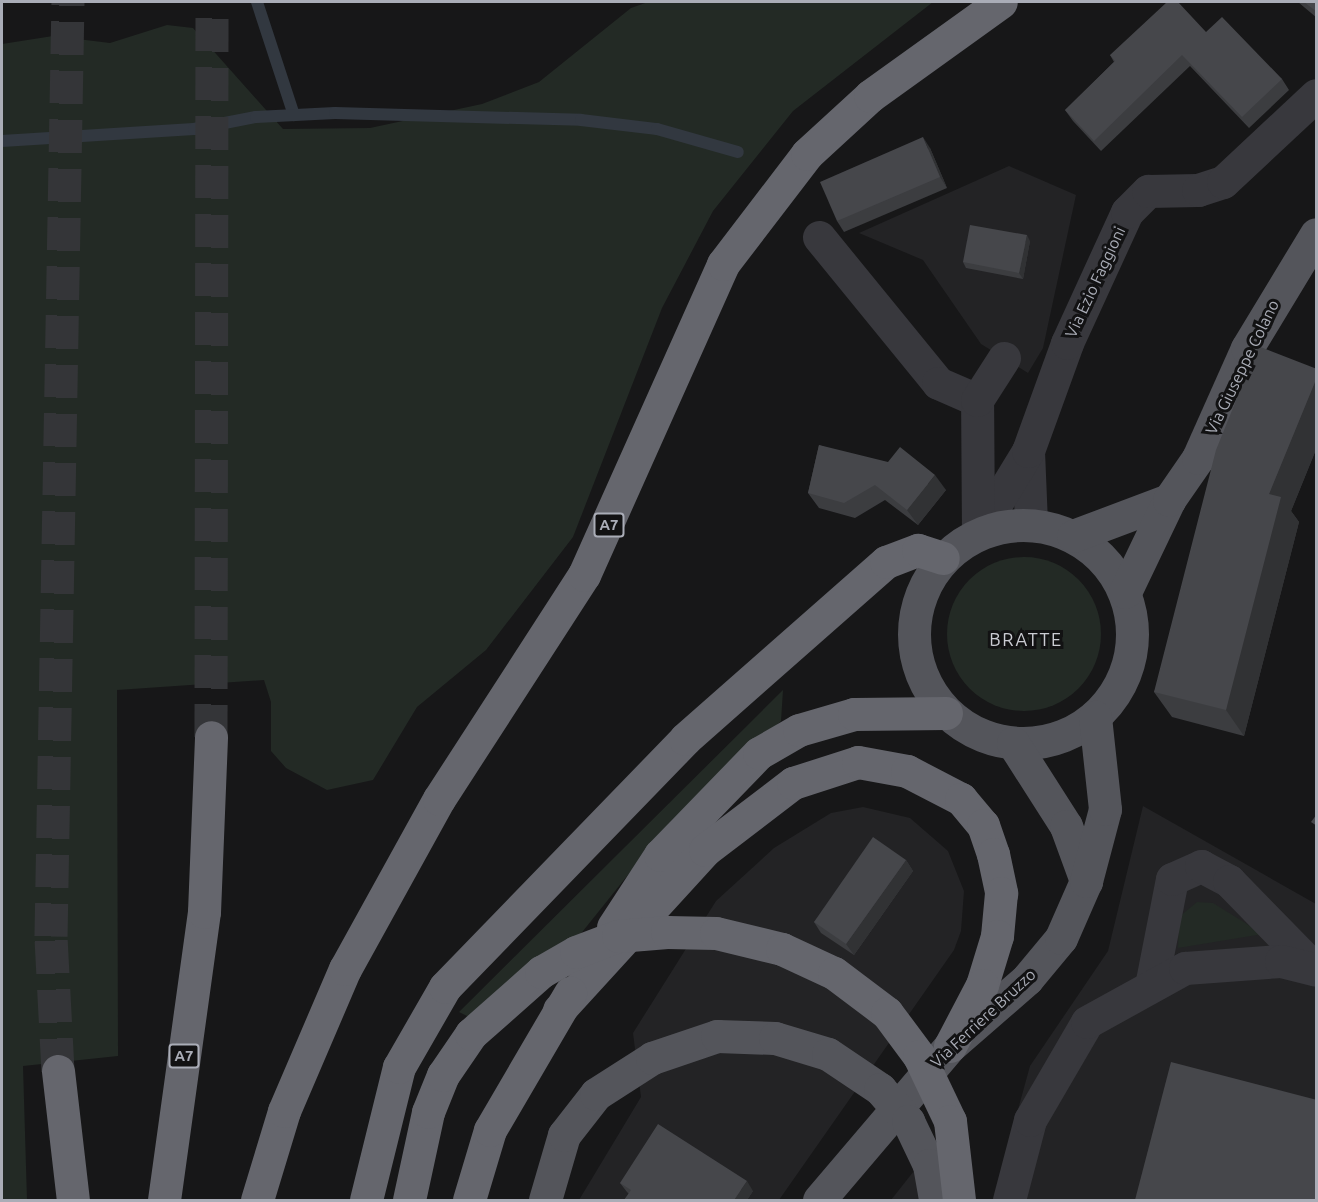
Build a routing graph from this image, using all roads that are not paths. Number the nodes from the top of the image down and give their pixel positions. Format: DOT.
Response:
graph roads {
  1 [pos="1001,2"];
  2 [pos="1317,95"];
  3 [pos="1317,234"];
  4 [pos="819,237"];
  5 [pos="1004,358"];
  6 [pos="977,400"];
  7 [pos="1028,451"];
  8 [pos="1169,500"];
  9 [pos="1031,524"];
  10 [pos="978,534"];
  11 [pos="1073,536"];
  12 [pos="944,558"];
  13 [pos="1125,592"];
  14 [pos="946,713"];
  15 [pos="1095,717"];
  16 [pos="211,737"];
  17 [pos="1013,743"];
  18 [pos="1086,881"];
  19 [pos="1316,970"];
  20 [pos="1151,987"];
  21 [pos="559,1010"];
  22 [pos="950,1046"];
  23 [pos="58,1071"];
  24 [pos="73,1200"];
  25 [pos="164,1200"];
  26 [pos="257,1200"];
  27 [pos="366,1200"];
  28 [pos="409,1200"];
  29 [pos="469,1200"];
  30 [pos="545,1200"];
  31 [pos="819,1200"];
  32 [pos="935,1200"];
  33 [pos="958,1200"];
  34 [pos="1009,1200"];
  1 -- 26 [label="highway, A7"];
  2 -- 7 [label="street, Via Ezio Faggioni"];
  3 -- 8 [label="main road, Via Giuseppe Colano"];
  4 -- 6 [label="street"];
  5 -- 6 [label="street"];
  6 -- 10 [label="street"];
  7 -- 9 [label="street, Via Ezio Faggioni"];
  7 -- 10 [label="street, Via Ezio Faggioni"];
  8 -- 11 [label="main road"];
  8 -- 13 [label="main road, Via Giuseppe Colano"];
  9 -- 10 [label="main road"];
  9 -- 11 [label="main road"];
  10 -- 12 [label="main road"];
  11 -- 13 [label="main road"];
  12 -- 14 [label="main road"];
  12 -- 27 [label="highway"];
  13 -- 15 [label="main road"];
  14 -- 17 [label="main road"];
  14 -- 21 [label="highway"];
  15 -- 17 [label="main road"];
  15 -- 18 [label="main road, Via Ferriere Bruzzo"];
  16 -- 25 [label="highway, A7"];
  17 -- 18 [label="main road"];
  18 -- 22 [label="main road, Via Ferriere Bruzzo"];
  19 -- 20 [label="street"];
  19 -- 20 [label="street"];
  20 -- 34 [label="street"];
  21 -- 22 [label="highway"];
  21 -- 29 [label="highway"];
  22 -- 31 [label="main road, Via Ferriere Bruzzo"];
  23 -- 24 [label="highway"];
  28 -- 33 [label="highway, bridge"];
  30 -- 32 [label="main road, bridge"];
}
